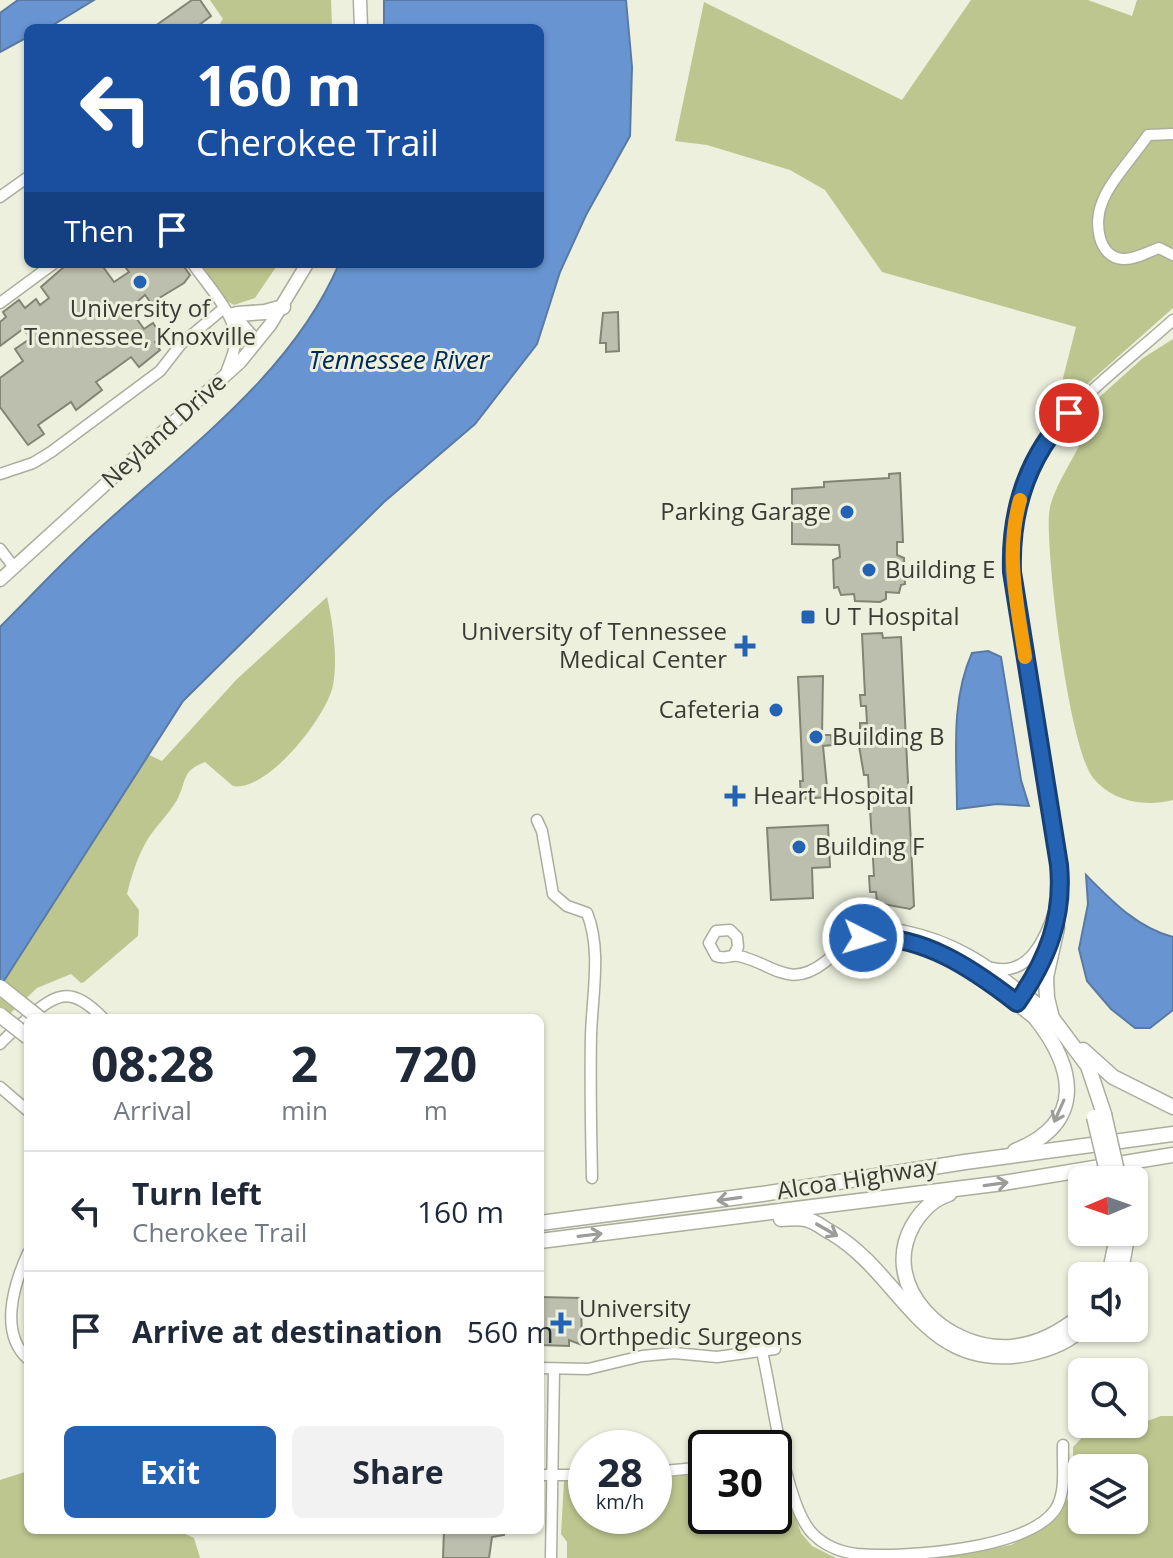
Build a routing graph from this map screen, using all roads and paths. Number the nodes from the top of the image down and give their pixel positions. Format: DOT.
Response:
graph roads {
  1 [pos="360,0"];
  2 [pos="361,24"];
  3 [pos="1173,134"];
  4 [pos="24,180"];
  5 [pos="0,197"];
  6 [pos="1173,255"];
  7 [pos="48,268"];
  8 [pos="196,268"];
  9 [pos="305,268"];
  10 [pos="0,303"];
  11 [pos="283,307"];
  12 [pos="230,311"];
  13 [pos="1173,320"];
  14 [pos="257,341"];
  15 [pos="224,379"];
  16 [pos="0,474"];
  17 [pos="0,549"];
  18 [pos="13,566"];
  19 [pos="0,580"];
  20 [pos="537,820"];
  21 [pos="1061,888"];
  22 [pos="1057,928"];
  23 [pos="856,936"];
  24 [pos="736,951"];
  25 [pos="992,968"];
  26 [pos="0,987"];
  27 [pos="1021,998"];
  28 [pos="33,1014"];
  29 [pos="34,1014"];
  30 [pos="99,1014"];
  31 [pos="0,1015"];
  32 [pos="1034,1016"];
  33 [pos="1052,1018"];
  34 [pos="24,1022"];
  35 [pos="24,1034"];
  36 [pos="0,1044"];
  37 [pos="0,1087"];
  38 [pos="1173,1107"];
  39 [pos="24,1108"];
  40 [pos="1099,1115"];
  41 [pos="1173,1134"];
  42 [pos="1173,1155"];
  43 [pos="999,1157"];
  44 [pos="1107,1166"];
  45 [pos="1115,1166"];
  46 [pos="592,1178"];
  47 [pos="969,1188"];
  48 [pos="544,1221"];
  49 [pos="641,1229"];
  50 [pos="544,1241"];
  51 [pos="24,1262"];
  52 [pos="1068,1329"];
  53 [pos="1068,1339"];
  54 [pos="13,1346"];
  55 [pos="24,1349"];
  56 [pos="775,1349"];
  57 [pos="762,1352"];
  58 [pos="24,1356"];
  59 [pos="544,1368"];
  60 [pos="554,1369"];
  61 [pos="775,1430"];
  62 [pos="1063,1445"];
  63 [pos="544,1475"];
  64 [pos="568,1475"];
  65 [pos="792,1491"];
  66 [pos="551,1558"];
  1 -- 2 [label="main road"];
  3 -- 6 [label="street"];
  4 -- 5 [label="street"];
  7 -- 10 [label="street"];
  8 -- 12 [label="street"];
  9 -- 11 [label="main road, Neyland Drive"];
  11 -- 12 [label="highway"];
  11 -- 14 [label="main road, Neyland Drive"];
  12 -- 14 [label="street"];
  12 -- 15 [label="street"];
  12 -- 16 [label="street"];
  13 -- 21 [label="street"];
  14 -- 15 [label="main road, Neyland Drive"];
  15 -- 18 [label="main road, Neyland Drive"];
  17 -- 18 [label="street"];
  18 -- 19 [label="main road, Neyland Drive"];
  20 -- 46 [label="street"];
  21 -- 22 [label="street"];
  21 -- 25 [label="street"];
  22 -- 27 [label="street"];
  22 -- 33 [label="highway"];
  23 -- 24 [label="street"];
  23 -- 25 [label="street"];
  23 -- 27 [label="street"];
  25 -- 27 [label="street"];
  26 -- 29 [label="highway, bridge"];
  27 -- 32 [label="highway"];
  27 -- 33 [label="highway"];
  28 -- 30 [label="street"];
  31 -- 35 [label="highway, bridge"];
  32 -- 40 [label="highway"];
  32 -- 43 [label="highway, one-way"];
  33 -- 38 [label="highway"];
  33 -- 40 [label="highway"];
  34 -- 36 [label="street"];
  37 -- 39 [label="street"];
  40 -- 44 [label="highway, bridge"];
  40 -- 45 [label="highway, bridge"];
  41 -- 43 [label="highway, Alcoa Highway"];
  47 -- 42 [label="highway, Alcoa Highway, one-way"];
  43 -- 48 [label="highway, Alcoa Highway, one-way"];
  47 -- 49 [label="highway, Alcoa Highway"];
  47 -- 52 [label="highway"];
  50 -- 49 [label="highway, Alcoa Highway, one-way"];
  49 -- 53 [label="highway, one-way"];
  51 -- 54 [label="street"];
  54 -- 55 [label="street"];
  54 -- 58 [label="street"];
  56 -- 57 [label="street"];
  57 -- 60 [label="street"];
  57 -- 61 [label="street"];
  59 -- 60 [label="street"];
  60 -- 63 [label="street"];
  62 -- 65 [label="street"];
  63 -- 64 [label="street"];
  63 -- 66 [label="street"];
}
